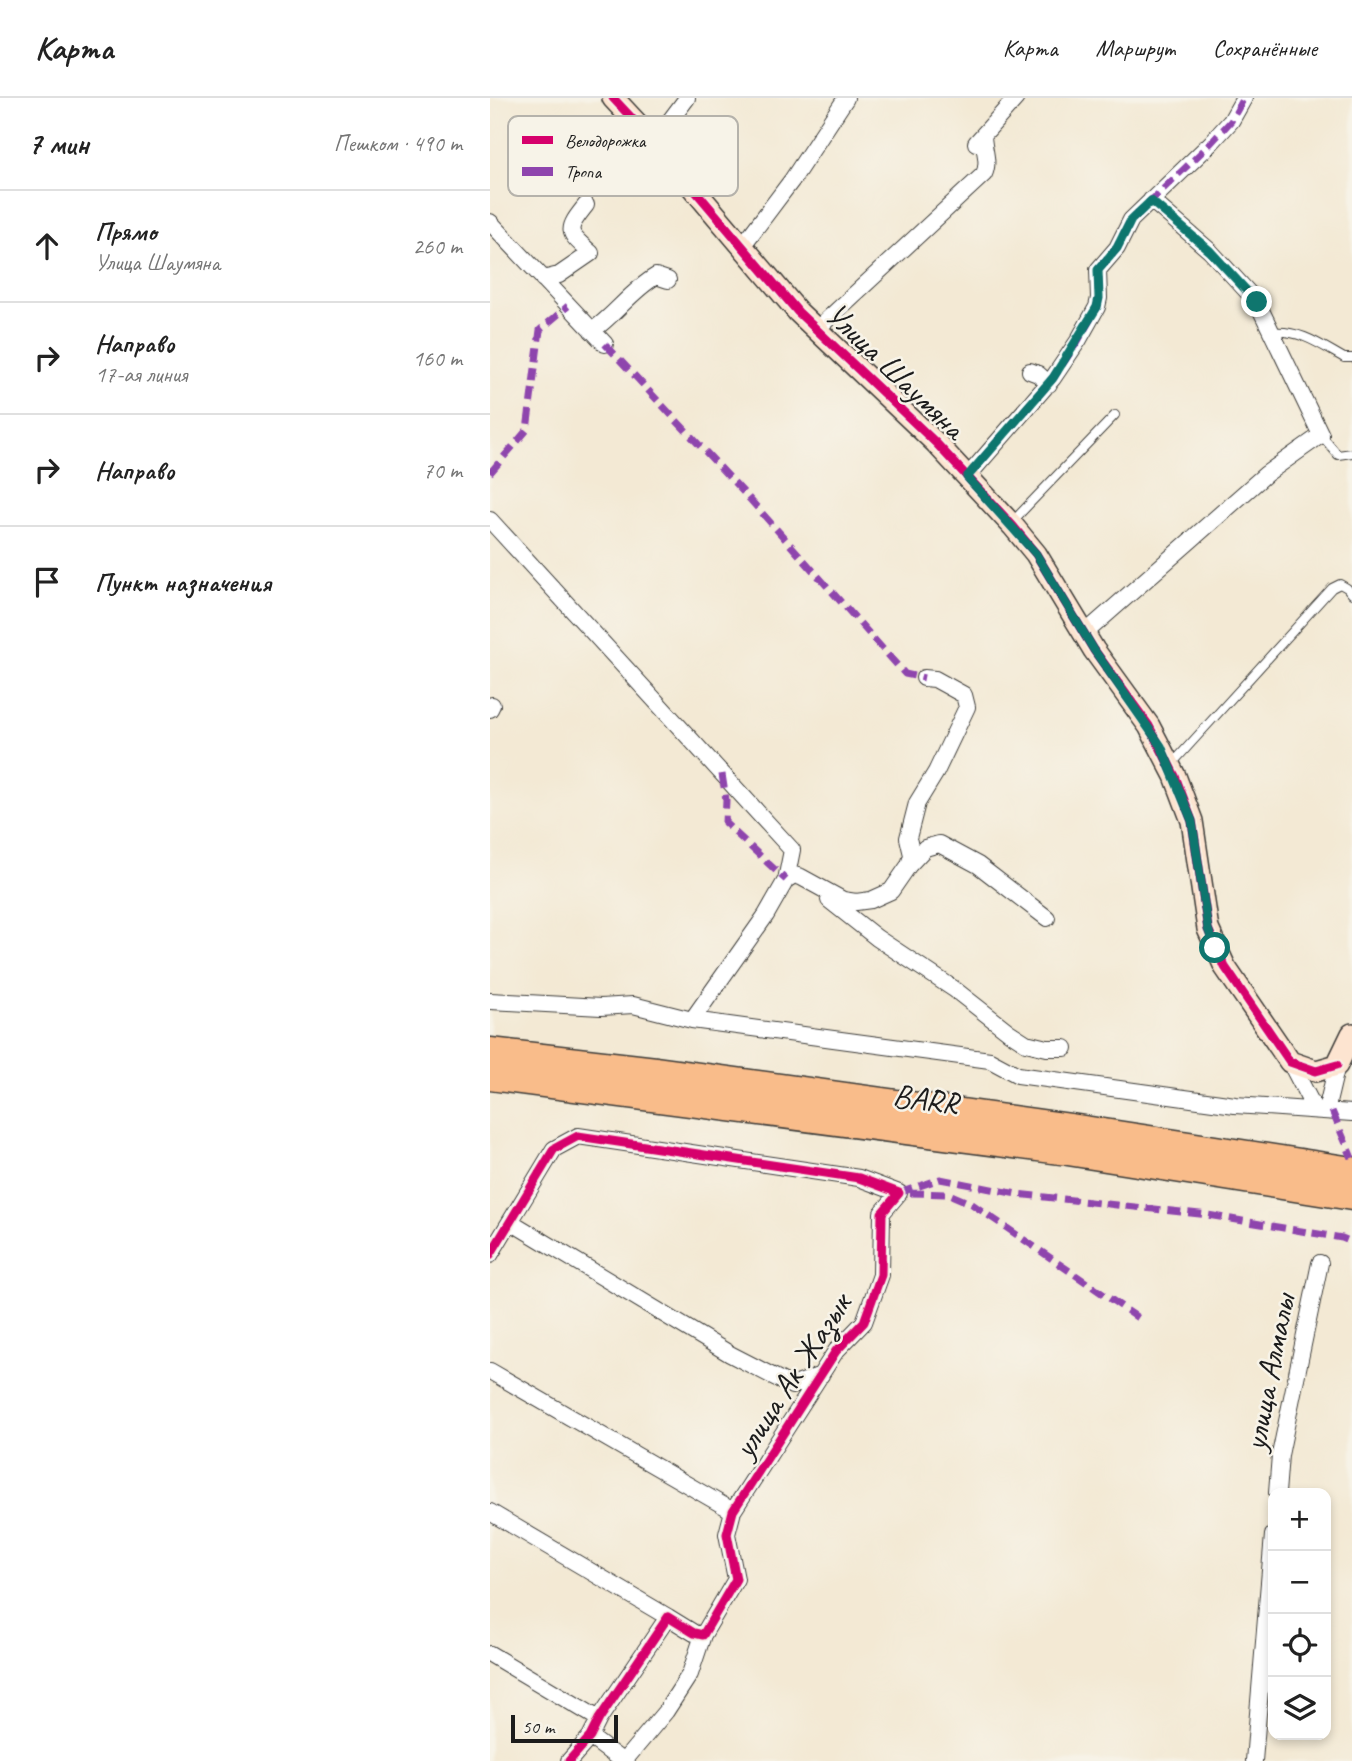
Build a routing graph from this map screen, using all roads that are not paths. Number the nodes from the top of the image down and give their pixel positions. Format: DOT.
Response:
graph roads {
  1 [pos="613,98"];
  2 [pos="687,98"];
  3 [pos="846,98"];
  4 [pos="1016,98"];
  5 [pos="1244,98"];
  6 [pos="630,116"];
  7 [pos="674,116"];
  8 [pos="701,196"];
  9 [pos="1151,201"];
  10 [pos="586,205"];
  11 [pos="490,222"];
  12 [pos="743,245"];
  13 [pos="543,279"];
  14 [pos="668,280"];
  15 [pos="817,330"];
  16 [pos="592,331"];
  17 [pos="1272,332"];
  18 [pos="606,344"];
  19 [pos="1352,358"];
  20 [pos="1030,371"];
  21 [pos="1049,384"];
  22 [pos="1115,415"];
  23 [pos="1321,435"];
  24 [pos="1352,453"];
  25 [pos="967,477"];
  26 [pos="490,520"];
  27 [pos="1011,523"];
  28 [pos="1352,594"];
  29 [pos="1084,634"];
  30 [pos="924,678"];
  31 [pos="1170,768"];
  32 [pos="909,865"];
  33 [pos="786,880"];
  34 [pos="816,885"];
  35 [pos="1047,918"];
  36 [pos="490,1001"];
  37 [pos="692,1020"];
  38 [pos="1352,1034"];
  39 [pos="1065,1048"];
  40 [pos="490,1052"];
  41 [pos="1290,1062"];
  42 [pos="1337,1065"];
  43 [pos="490,1076"];
  44 [pos="1321,1111"];
  45 [pos="1352,1113"];
  46 [pos="1352,1171"];
  47 [pos="1352,1196"];
  48 [pos="511,1222"];
  49 [pos="490,1255"];
  50 [pos="1320,1263"];
  51 [pos="490,1371"];
  52 [pos="821,1376"];
  53 [pos="1277,1488"];
  54 [pos="733,1511"];
  55 [pos="490,1512"];
  56 [pos="1272,1551"];
  57 [pos="668,1617"];
  58 [pos="703,1635"];
  59 [pos="490,1654"];
  60 [pos="599,1719"];
  61 [pos="590,1737"];
  62 [pos="569,1761"];
  63 [pos="623,1761"];
  64 [pos="1254,1761"];
  1 -- 6 [label="street, Улица Шаумяна"];
  2 -- 7 [label="street"];
  3 -- 12 [label="street"];
  4 -- 15 [label="street"];
  5 -- 9 [label="street"];
  8 -- 12 [label="street, Улица Шаумяна"];
  9 -- 17 [label="street"];
  9 -- 21 [label="street"];
  10 -- 13 [label="street"];
  11 -- 13 [label="street"];
  12 -- 15 [label="street, Улица Шаумяна"];
  13 -- 16 [label="street"];
  14 -- 16 [label="street"];
  15 -- 25 [label="street, Улица Шаумяна"];
  16 -- 18 [label="street"];
  17 -- 19 [label="lane"];
  17 -- 23 [label="street"];
  20 -- 21 [label="street"];
  21 -- 25 [label="street"];
  22 -- 27 [label="lane"];
  23 -- 24 [label="lane"];
  23 -- 29 [label="street"];
  25 -- 27 [label="street, Улица Шаумяна"];
  26 -- 33 [label="street"];
  27 -- 29 [label="street, Улица Шаумяна"];
  28 -- 31 [label="lane"];
  29 -- 31 [label="street, Улица Шаумяна"];
  30 -- 32 [label="street"];
  31 -- 41 [label="street, Улица Шаумяна"];
  32 -- 34 [label="street"];
  32 -- 35 [label="street"];
  33 -- 34 [label="street"];
  33 -- 37 [label="street"];
  34 -- 39 [label="street"];
  36 -- 37 [label="street"];
  37 -- 44 [label="street"];
  38 -- 42 [label="street"];
  40 -- 46 [label="highway, BARR"];
  41 -- 42 [label="street"];
  41 -- 44 [label="street"];
  42 -- 44 [label="street"];
  43 -- 47 [label="highway, BARR"];
  44 -- 45 [label="street"];
  48 -- 49 [label="street"];
  48 -- 52 [label="street"];
  48 -- 52 [label="street, улица Ак Жазык"];
  50 -- 53 [label="street, улица Алмалы"];
  51 -- 54 [label="street"];
  52 -- 54 [label="street, улица Ак Жазык"];
  54 -- 58 [label="street, улица Ак Жазык"];
  55 -- 57 [label="street"];
  56 -- 64 [label="street"];
  57 -- 58 [label="street"];
  57 -- 60 [label="street"];
  58 -- 63 [label="street, улица Ак Жазык"];
  59 -- 60 [label="street"];
  60 -- 61 [label="street"];
  61 -- 62 [label="street"];
  61 -- 63 [label="street"];
}
